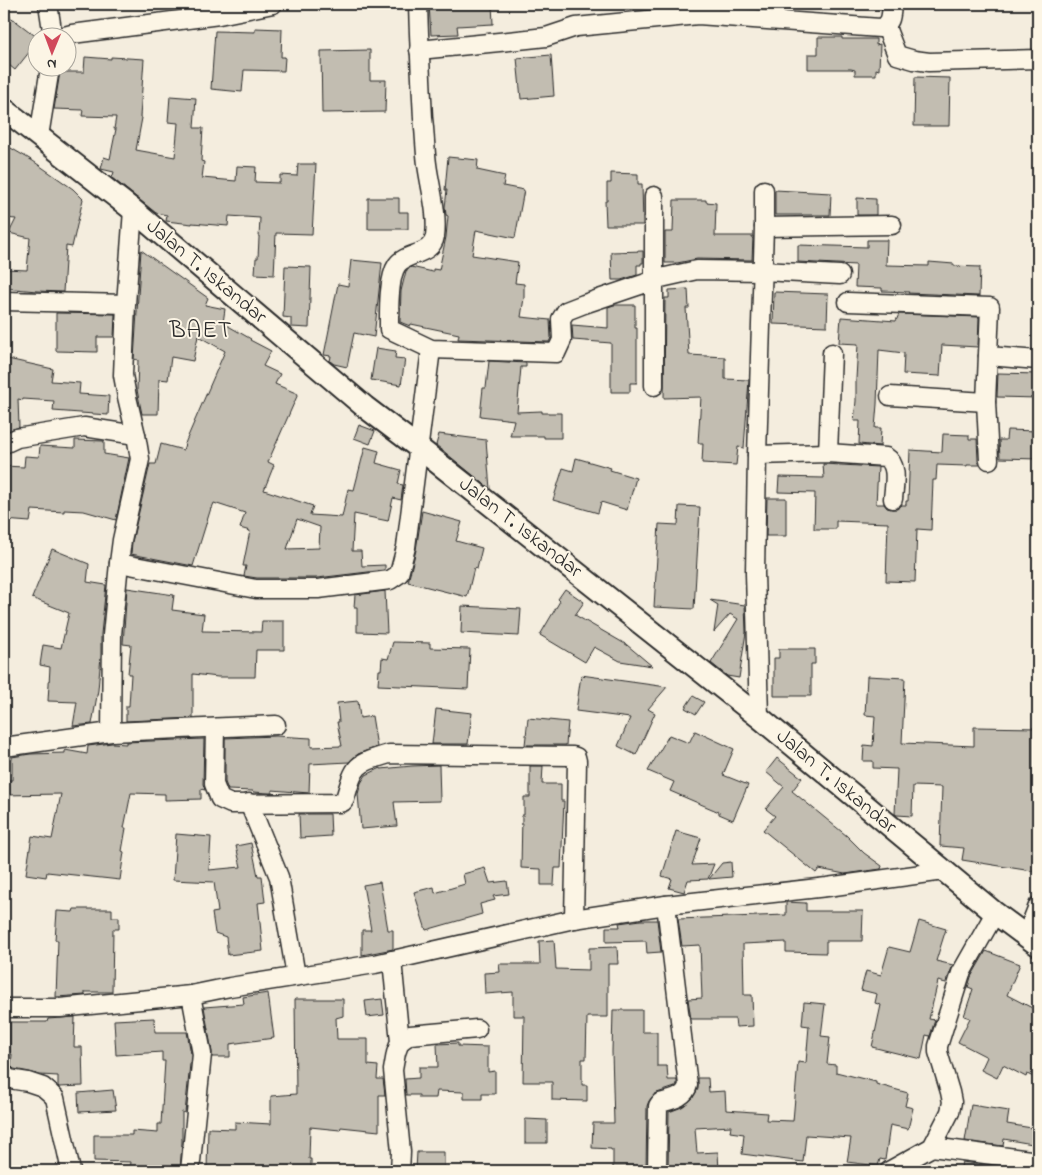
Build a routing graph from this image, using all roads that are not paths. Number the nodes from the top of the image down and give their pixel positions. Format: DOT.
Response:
graph roads {
  1 [pos="48,4"];
  2 [pos="273,4"];
  3 [pos="418,4"];
  4 [pos="892,4"];
  5 [pos="886,27"];
  6 [pos="52,28"];
  7 [pos="78,33"];
  8 [pos="419,50"];
  9 [pos="1038,59"];
  10 [pos="48,78"];
  11 [pos="4,109"];
  12 [pos="39,136"];
  13 [pos="764,190"];
  14 [pos="654,196"];
  15 [pos="133,210"];
  16 [pos="892,225"];
  17 [pos="764,227"];
  18 [pos="762,272"];
  19 [pos="840,275"];
  20 [pos="653,281"];
  21 [pos="4,302"];
  22 [pos="848,302"];
  23 [pos="126,304"];
  24 [pos="431,349"];
  25 [pos="832,353"];
  26 [pos="988,356"];
  27 [pos="1038,360"];
  28 [pos="654,386"];
  29 [pos="890,396"];
  30 [pos="986,402"];
  31 [pos="136,434"];
  32 [pos="4,444"];
  33 [pos="419,448"];
  34 [pos="828,453"];
  35 [pos="757,454"];
  36 [pos="989,460"];
  37 [pos="893,498"];
  38 [pos="118,563"];
  39 [pos="759,718"];
  40 [pos="276,725"];
  41 [pos="215,728"];
  42 [pos="111,732"];
  43 [pos="4,747"];
  44 [pos="249,803"];
  45 [pos="944,871"];
  46 [pos="666,905"];
  47 [pos="1038,906"];
  48 [pos="995,913"];
  49 [pos="574,919"];
  50 [pos="1032,941"];
  51 [pos="392,960"];
  52 [pos="296,976"];
  53 [pos="191,995"];
  54 [pos="4,1008"];
  55 [pos="478,1029"];
  56 [pos="400,1042"];
  57 [pos="4,1074"];
  58 [pos="932,1147"];
  59 [pos="1038,1161"];
  60 [pos="71,1171"];
  61 [pos="190,1171"];
  62 [pos="400,1171"];
  63 [pos="657,1171"];
  64 [pos="889,1171"];
  1 -- 6 [label="street"];
  2 -- 7 [label="street"];
  3 -- 8 [label="street"];
  4 -- 5 [label="street"];
  5 -- 8 [label="street"];
  5 -- 9 [label="street"];
  8 -- 24 [label="street"];
  10 -- 12 [label="street"];
  11 -- 12 [label="street, Jalan T. Iskandar"];
  12 -- 15 [label="street, Jalan T. Iskandar"];
  13 -- 17 [label="street"];
  14 -- 20 [label="street"];
  15 -- 23 [label="street"];
  15 -- 33 [label="street, Jalan T. Iskandar"];
  16 -- 17 [label="street"];
  17 -- 18 [label="street"];
  18 -- 19 [label="street"];
  18 -- 20 [label="street"];
  18 -- 35 [label="street"];
  20 -- 24 [label="street"];
  20 -- 28 [label="street"];
  21 -- 23 [label="street"];
  22 -- 26 [label="street"];
  23 -- 31 [label="street"];
  24 -- 33 [label="street"];
  25 -- 34 [label="street"];
  26 -- 27 [label="street"];
  26 -- 30 [label="street"];
  29 -- 30 [label="street"];
  30 -- 36 [label="street"];
  31 -- 32 [label="street"];
  31 -- 38 [label="street"];
  33 -- 38 [label="street"];
  33 -- 39 [label="street, Jalan T. Iskandar"];
  34 -- 35 [label="street"];
  34 -- 37 [label="street"];
  35 -- 39 [label="street"];
  38 -- 42 [label="street"];
  39 -- 45 [label="street, Jalan T. Iskandar"];
  40 -- 41 [label="street"];
  41 -- 42 [label="street"];
  41 -- 44 [label="street"];
  42 -- 43 [label="street"];
  44 -- 49 [label="street"];
  44 -- 52 [label="street"];
  45 -- 46 [label="street"];
  45 -- 48 [label="street, Jalan T. Iskandar"];
  46 -- 49 [label="street"];
  46 -- 63 [label="street"];
  47 -- 50 [label="street"];
  48 -- 50 [label="street, Jalan T. Iskandar"];
  48 -- 58 [label="street"];
  49 -- 51 [label="street"];
  51 -- 52 [label="street"];
  51 -- 56 [label="street"];
  52 -- 53 [label="street"];
  53 -- 54 [label="street"];
  53 -- 61 [label="street"];
  55 -- 56 [label="street"];
  56 -- 62 [label="street"];
  57 -- 60 [label="street"];
  58 -- 59 [label="street"];
  58 -- 64 [label="street"];
}
